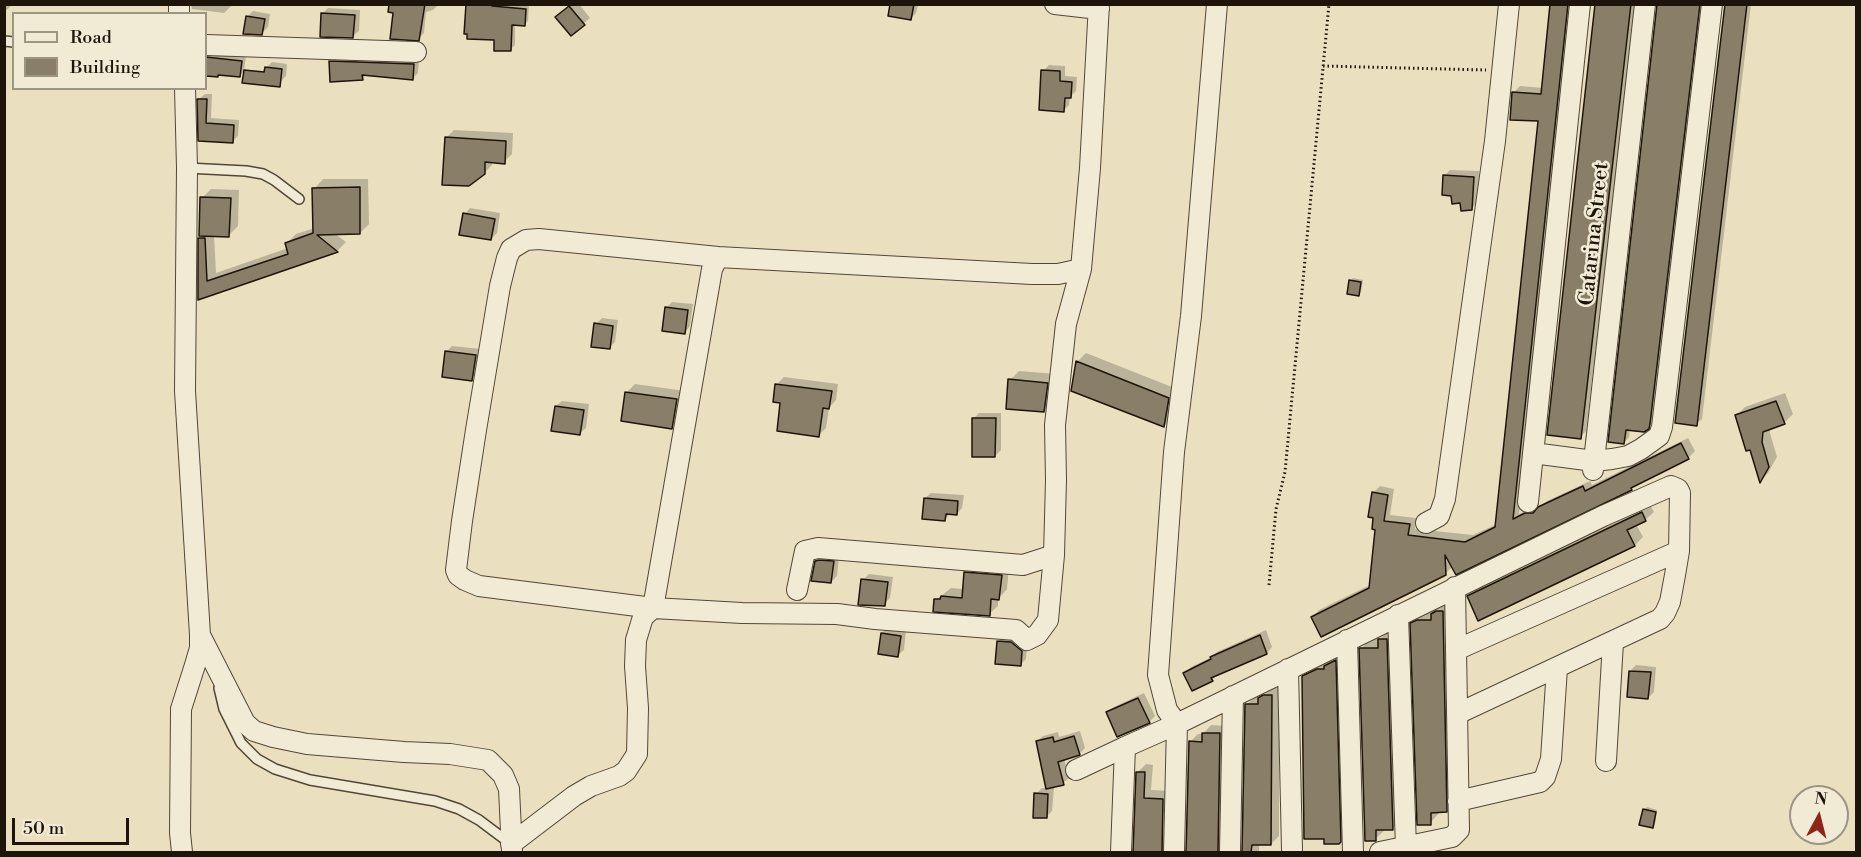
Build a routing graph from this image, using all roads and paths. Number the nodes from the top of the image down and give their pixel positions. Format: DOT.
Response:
graph roads {
  1 [pos="1055,4"];
  2 [pos="1217,4"];
  3 [pos="1329,4"];
  4 [pos="1509,4"];
  5 [pos="1580,4"];
  6 [pos="1645,4"];
  7 [pos="1712,4"];
  8 [pos="1099,7"];
  9 [pos="207,45"];
  10 [pos="416,52"];
  11 [pos="1323,66"];
  12 [pos="1501,70"];
  13 [pos="185,90"];
  14 [pos="188,168"];
  15 [pos="299,200"];
  16 [pos="718,257"];
  17 [pos="1082,269"];
  18 [pos="1533,453"];
  19 [pos="1594,465"];
  20 [pos="1528,502"];
  21 [pos="1426,523"];
  22 [pos="1678,551"];
  23 [pos="1054,555"];
  24 [pos="1269,585"];
  25 [pos="1455,587"];
  26 [pos="797,590"];
  27 [pos="653,608"];
  28 [pos="1398,615"];
  29 [pos="200,635"];
  30 [pos="1347,640"];
  31 [pos="1613,642"];
  32 [pos="1456,650"];
  33 [pos="212,660"];
  34 [pos="1557,668"];
  35 [pos="1288,669"];
  36 [pos="1233,696"];
  37 [pos="1457,714"];
  38 [pos="1177,724"];
  39 [pos="1125,747"];
  40 [pos="1606,761"];
  41 [pos="1076,770"];
  42 [pos="1458,801"];
  43 [pos="1439,846"];
  44 [pos="1406,847"];
  45 [pos="512,848"];
  46 [pos="182,852"];
  47 [pos="1121,852"];
  48 [pos="1174,852"];
  49 [pos="1230,852"];
  50 [pos="1292,852"];
  51 [pos="1353,852"];
  52 [pos="1380,852"];
  1 -- 8 [label="street"];
  2 -- 38 [label="street"];
  3 -- 11 [label="path"];
  4 -- 12 [label="street"];
  5 -- 18 [label="street"];
  6 -- 19 [label="street, Catarina Street"];
  7 -- 19 [label="street"];
  8 -- 17 [label="street"];
  9 -- 10 [label="street"];
  11 -- 12 [label="path"];
  11 -- 24 [label="path"];
  12 -- 21 [label="street"];
  13 -- 14 [label="street"];
  14 -- 15 [label="lane"];
  14 -- 29 [label="street"];
  16 -- 17 [label="street"];
  16 -- 27 [label="street"];
  16 -- 27 [label="street"];
  17 -- 23 [label="street"];
  18 -- 19 [label="street"];
  18 -- 20 [label="street"];
  22 -- 25 [label="street"];
  22 -- 31 [label="street"];
  22 -- 32 [label="street"];
  23 -- 26 [label="street"];
  23 -- 27 [label="street"];
  25 -- 28 [label="street"];
  25 -- 32 [label="street"];
  27 -- 45 [label="street"];
  28 -- 30 [label="street"];
  28 -- 44 [label="street"];
  29 -- 33 [label="street"];
  29 -- 46 [label="street"];
  30 -- 35 [label="street"];
  30 -- 51 [label="street"];
  31 -- 34 [label="street"];
  31 -- 40 [label="street"];
  32 -- 37 [label="street"];
  33 -- 45 [label="lane"];
  33 -- 45 [label="street"];
  34 -- 37 [label="street"];
  34 -- 42 [label="street"];
  35 -- 36 [label="street"];
  35 -- 50 [label="street"];
  36 -- 38 [label="street"];
  36 -- 49 [label="street"];
  37 -- 42 [label="street"];
  38 -- 39 [label="street"];
  38 -- 48 [label="street"];
  39 -- 41 [label="street"];
  39 -- 47 [label="street"];
  42 -- 43 [label="street"];
  43 -- 44 [label="street"];
  44 -- 52 [label="street"];
}
